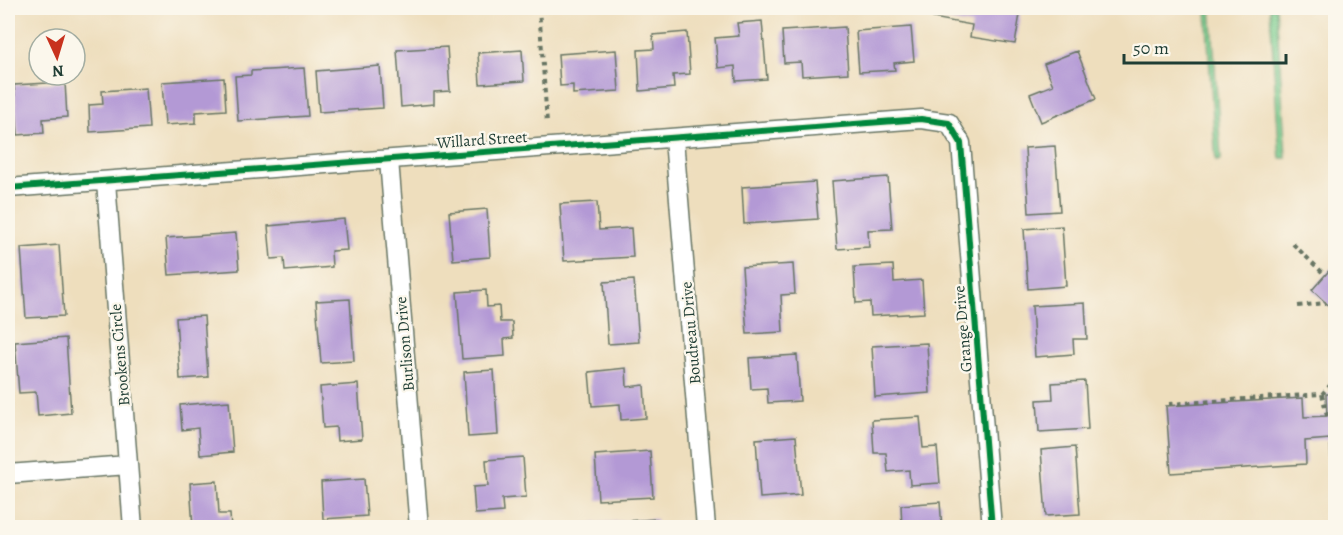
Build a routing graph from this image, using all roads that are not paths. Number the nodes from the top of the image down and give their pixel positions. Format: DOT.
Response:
graph roads {
  1 [pos="954,129"];
  2 [pos="674,139"];
  3 [pos="389,160"];
  4 [pos="106,182"];
  5 [pos="8,189"];
  6 [pos="128,465"];
  7 [pos="8,474"];
  8 [pos="133,528"];
  9 [pos="419,528"];
  10 [pos="706,528"];
  11 [pos="992,528"];
  1 -- 2 [label="street, Willard Street"];
  1 -- 11 [label="street, Grange Drive"];
  2 -- 3 [label="street, Willard Street"];
  2 -- 10 [label="street, Boudreau Drive"];
  3 -- 4 [label="street, Willard Street"];
  3 -- 9 [label="street, Burlison Drive"];
  4 -- 5 [label="street, Willard Street"];
  4 -- 6 [label="street, Brookens Circle"];
  6 -- 7 [label="street"];
  6 -- 8 [label="street, Brookens Circle"];
}
